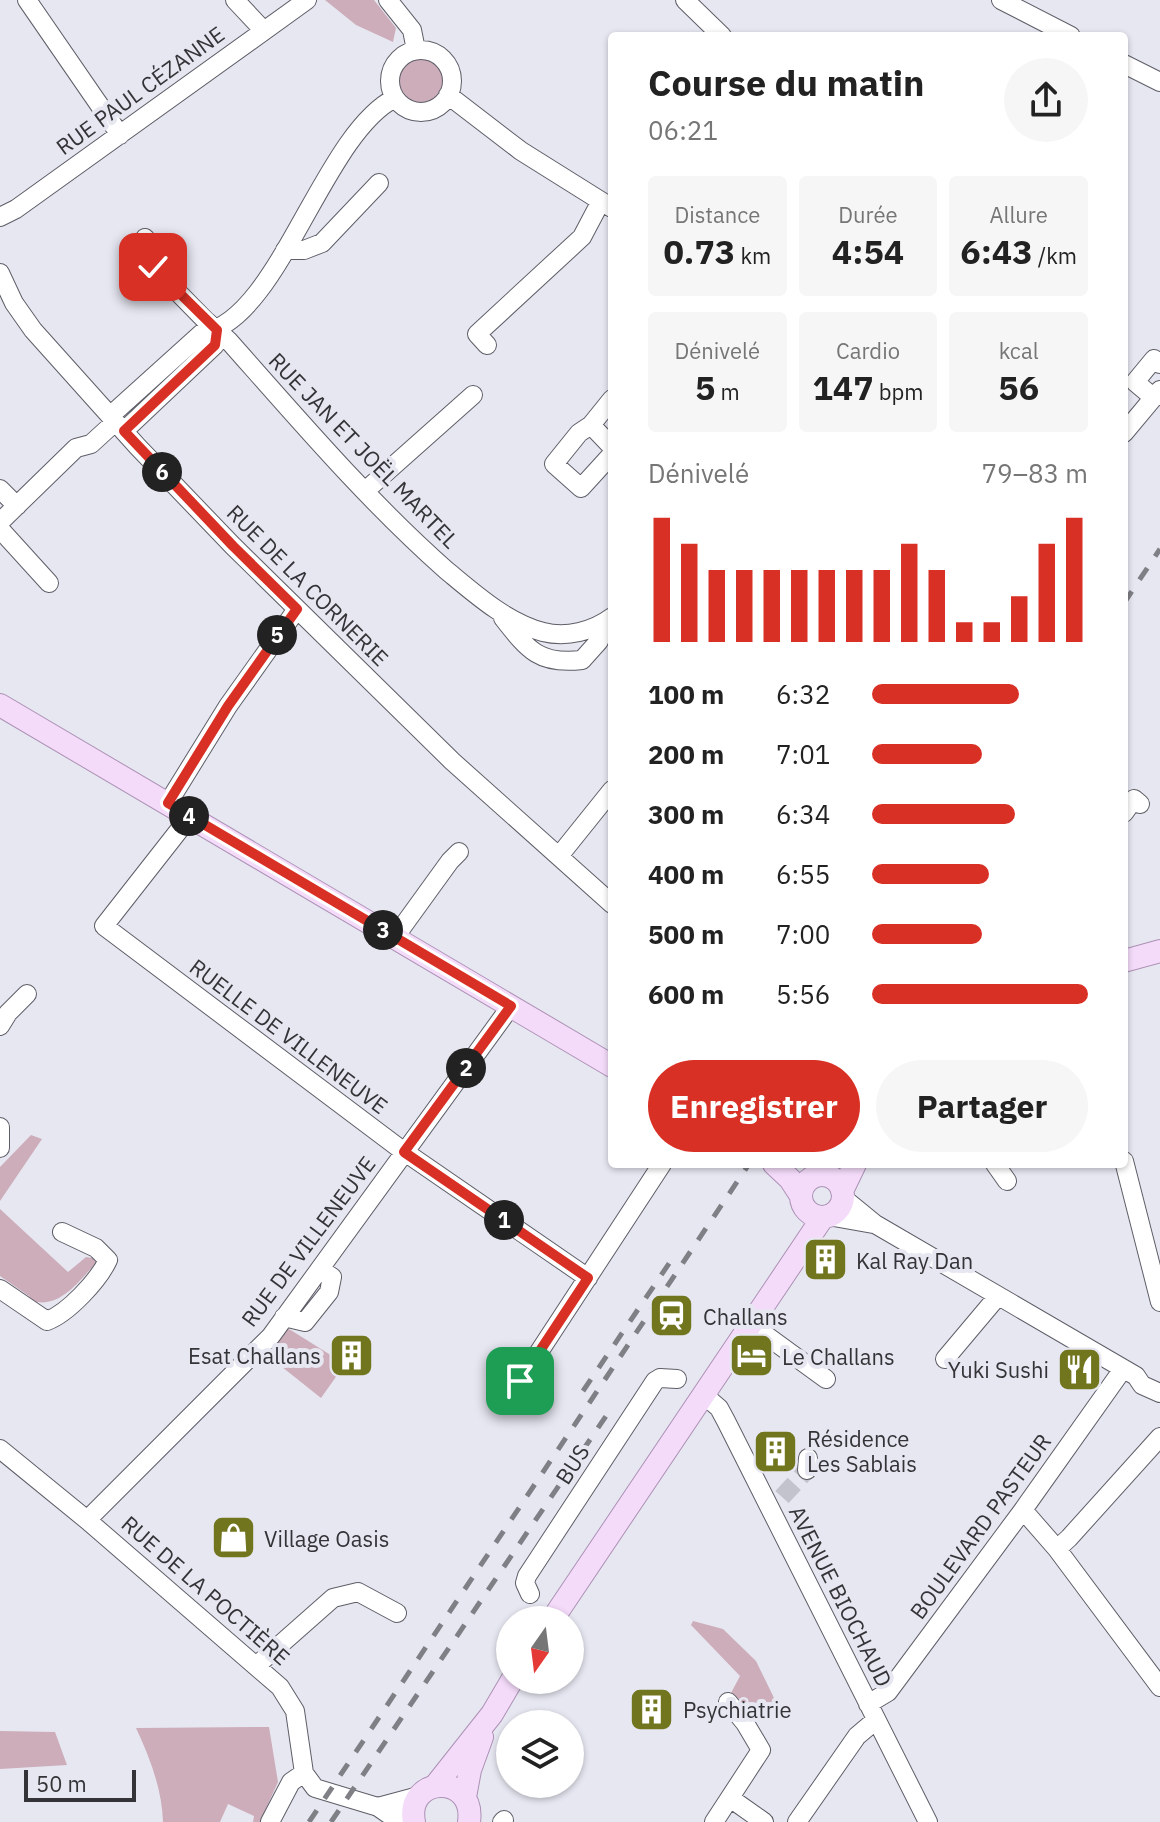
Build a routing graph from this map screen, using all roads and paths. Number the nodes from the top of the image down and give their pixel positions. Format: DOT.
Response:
graph roads {
  1 [pos="27,0"];
  2 [pos="235,0"];
  3 [pos="307,0"];
  4 [pos="388,0"];
  5 [pos="685,0"];
  6 [pos="1001,0"];
  7 [pos="264,31"];
  8 [pos="718,32"];
  9 [pos="1063,32"];
  10 [pos="416,50"];
  11 [pos="1128,67"];
  12 [pos="1160,82"];
  13 [pos="448,95"];
  14 [pos="395,98"];
  15 [pos="120,135"];
  16 [pos="379,183"];
  17 [pos="607,204"];
  18 [pos="0,217"];
  19 [pos="145,238"];
  20 [pos="285,250"];
  21 [pos="1,279"];
  22 [pos="217,330"];
  23 [pos="487,345"];
  24 [pos="1160,364"];
  25 [pos="1157,394"];
  26 [pos="473,395"];
  27 [pos="608,404"];
  28 [pos="116,423"];
  29 [pos="591,425"];
  30 [pos="1128,428"];
  31 [pos="608,443"];
  32 [pos="608,458"];
  33 [pos="0,489"];
  34 [pos="365,491"];
  35 [pos="17,506"];
  36 [pos="0,522"];
  37 [pos="0,529"];
  38 [pos="49,583"];
  39 [pos="297,609"];
  40 [pos="497,609"];
  41 [pos="608,620"];
  42 [pos="608,621"];
  43 [pos="0,705"];
  44 [pos="608,795"];
  45 [pos="168,803"];
  46 [pos="180,829"];
  47 [pos="459,852"];
  48 [pos="559,856"];
  49 [pos="608,900"];
  50 [pos="395,937"];
  51 [pos="1160,951"];
  52 [pos="1128,960"];
  53 [pos="27,994"];
  54 [pos="511,1006"];
  55 [pos="0,1026"];
  56 [pos="608,1064"];
  57 [pos="0,1127"];
  58 [pos="0,1148"];
  59 [pos="404,1152"];
  60 [pos="659,1168"];
  61 [pos="778,1168"];
  62 [pos="853,1168"];
  63 [pos="998,1168"];
  64 [pos="1126,1168"];
  65 [pos="823,1172"];
  66 [pos="1007,1181"];
  67 [pos="842,1194"];
  68 [pos="802,1200"];
  69 [pos="826,1216"];
  70 [pos="875,1224"];
  71 [pos="62,1232"];
  72 [pos="786,1276"];
  73 [pos="588,1278"];
  74 [pos="0,1289"];
  75 [pos="998,1296"];
  76 [pos="1160,1302"];
  77 [pos="752,1325"];
  78 [pos="945,1359"];
  79 [pos="1129,1373"];
  80 [pos="677,1379"];
  81 [pos="826,1379"];
  82 [pos="1160,1379"];
  83 [pos="499,1391"];
  84 [pos="1160,1393"];
  85 [pos="705,1396"];
  86 [pos="1160,1437"];
  87 [pos="0,1449"];
  88 [pos="1023,1510"];
  89 [pos="87,1520"];
  90 [pos="1057,1549"];
  91 [pos="530,1594"];
  92 [pos="562,1606"];
  93 [pos="397,1613"];
  94 [pos="256,1666"];
  95 [pos="1160,1687"];
  96 [pos="504,1694"];
  97 [pos="728,1702"];
  98 [pos="872,1712"];
  99 [pos="492,1714"];
  100 [pos="304,1773"];
  101 [pos="427,1791"];
  102 [pos="730,1798"];
  103 [pos="378,1807"];
  104 [pos="472,1812"];
  105 [pos="270,1822"];
  106 [pos="413,1822"];
  107 [pos="714,1822"];
  108 [pos="764,1822"];
  109 [pos="797,1822"];
  110 [pos="928,1822"];
  1 -- 15 [label="street"];
  2 -- 7 [label="street"];
  3 -- 7 [label="street, RUE PAUL CÉZANNE"];
  4 -- 10 [label="street"];
  5 -- 8 [label="street"];
  6 -- 9 [label="street"];
  7 -- 15 [label="street, RUE PAUL CÉZANNE"];
  10 -- 13 [label="street"];
  10 -- 14 [label="street"];
  11 -- 12 [label="street"];
  13 -- 14 [label="street"];
  13 -- 17 [label="street"];
  14 -- 20 [label="street"];
  15 -- 18 [label="street, RUE PAUL CÉZANNE"];
  16 -- 20 [label="street"];
  17 -- 23 [label="street"];
  19 -- 22 [label="street, RUE JAN ET JOËL MARTEL"];
  20 -- 22 [label="street"];
  21 -- 28 [label="street, RUE DE LA CORNERIE"];
  22 -- 28 [label="street"];
  22 -- 34 [label="street, RUE JAN ET JOËL MARTEL"];
  24 -- 25 [label="street"];
  25 -- 30 [label="street"];
  26 -- 34 [label="street"];
  27 -- 29 [label="street"];
  28 -- 35 [label="street"];
  28 -- 39 [label="street, RUE DE LA CORNERIE"];
  29 -- 31 [label="street"];
  29 -- 32 [label="street"];
  33 -- 35 [label="street"];
  34 -- 40 [label="street, RUE JAN ET JOËL MARTEL"];
  35 -- 36 [label="street"];
  37 -- 38 [label="street"];
  39 -- 45 [label="street"];
  39 -- 48 [label="street, RUE DE LA CORNERIE"];
  40 -- 41 [label="street, RUE JAN ET JOËL MARTEL"];
  40 -- 42 [label="street"];
  43 -- 45 [label="main road"];
  44 -- 48 [label="street"];
  45 -- 50 [label="main road"];
  46 -- 59 [label="street, RUELLE DE VILLENEUVE"];
  47 -- 50 [label="street"];
  48 -- 49 [label="street, RUE DE LA CORNERIE"];
  50 -- 54 [label="main road"];
  51 -- 52 [label="main road"];
  53 -- 55 [label="street"];
  54 -- 56 [label="main road"];
  54 -- 59 [label="street, RUE DE VILLENEUVE"];
  57 -- 58 [label="street"];
  59 -- 73 [label="street, RUELLE DE VILLENEUVE"];
  59 -- 89 [label="street, RUE DE VILLENEUVE"];
  60 -- 73 [label="street"];
  61 -- 68 [label="main road"];
  62 -- 67 [label="main road"];
  63 -- 66 [label="street"];
  64 -- 76 [label="street"];
  65 -- 67 [label="main road"];
  65 -- 68 [label="main road"];
  67 -- 69 [label="main road"];
  67 -- 70 [label="street"];
  68 -- 69 [label="main road"];
  68 -- 72 [label="main road"];
  69 -- 70 [label="street"];
  69 -- 72 [label="main road"];
  70 -- 75 [label="street"];
  71 -- 74 [label="street"];
  72 -- 77 [label="main road"];
  73 -- 83 [label="street"];
  75 -- 78 [label="street"];
  75 -- 79 [label="street"];
  77 -- 81 [label="street"];
  77 -- 85 [label="main road"];
  79 -- 82 [label="street"];
  79 -- 84 [label="street"];
  79 -- 88 [label="street, BOULEVARD PASTEUR"];
  80 -- 91 [label="street, BUS"];
  85 -- 92 [label="main road"];
  85 -- 98 [label="street, AVENUE BIOCHAUD"];
  86 -- 90 [label="street"];
  87 -- 89 [label="street, RUE DE LA POCTIÈRE"];
  88 -- 90 [label="street"];
  88 -- 98 [label="street, BOULEVARD PASTEUR"];
  89 -- 94 [label="street, RUE DE LA POCTIÈRE"];
  90 -- 95 [label="street"];
  93 -- 94 [label="street"];
  94 -- 100 [label="street, RUE DE LA POCTIÈRE"];
  96 -- 99 [label="main road"];
  97 -- 102 [label="street"];
  98 -- 109 [label="street, BOULEVARD PASTEUR"];
  98 -- 110 [label="street, AVENUE BIOCHAUD"];
  99 -- 101 [label="main road"];
  99 -- 104 [label="main road"];
  100 -- 103 [label="street"];
  100 -- 105 [label="street"];
  101 -- 103 [label="street"];
  101 -- 104 [label="main road"];
  101 -- 106 [label="main road"];
  102 -- 107 [label="street"];
  102 -- 108 [label="street"];
  103 -- 106 [label="street"];
}
